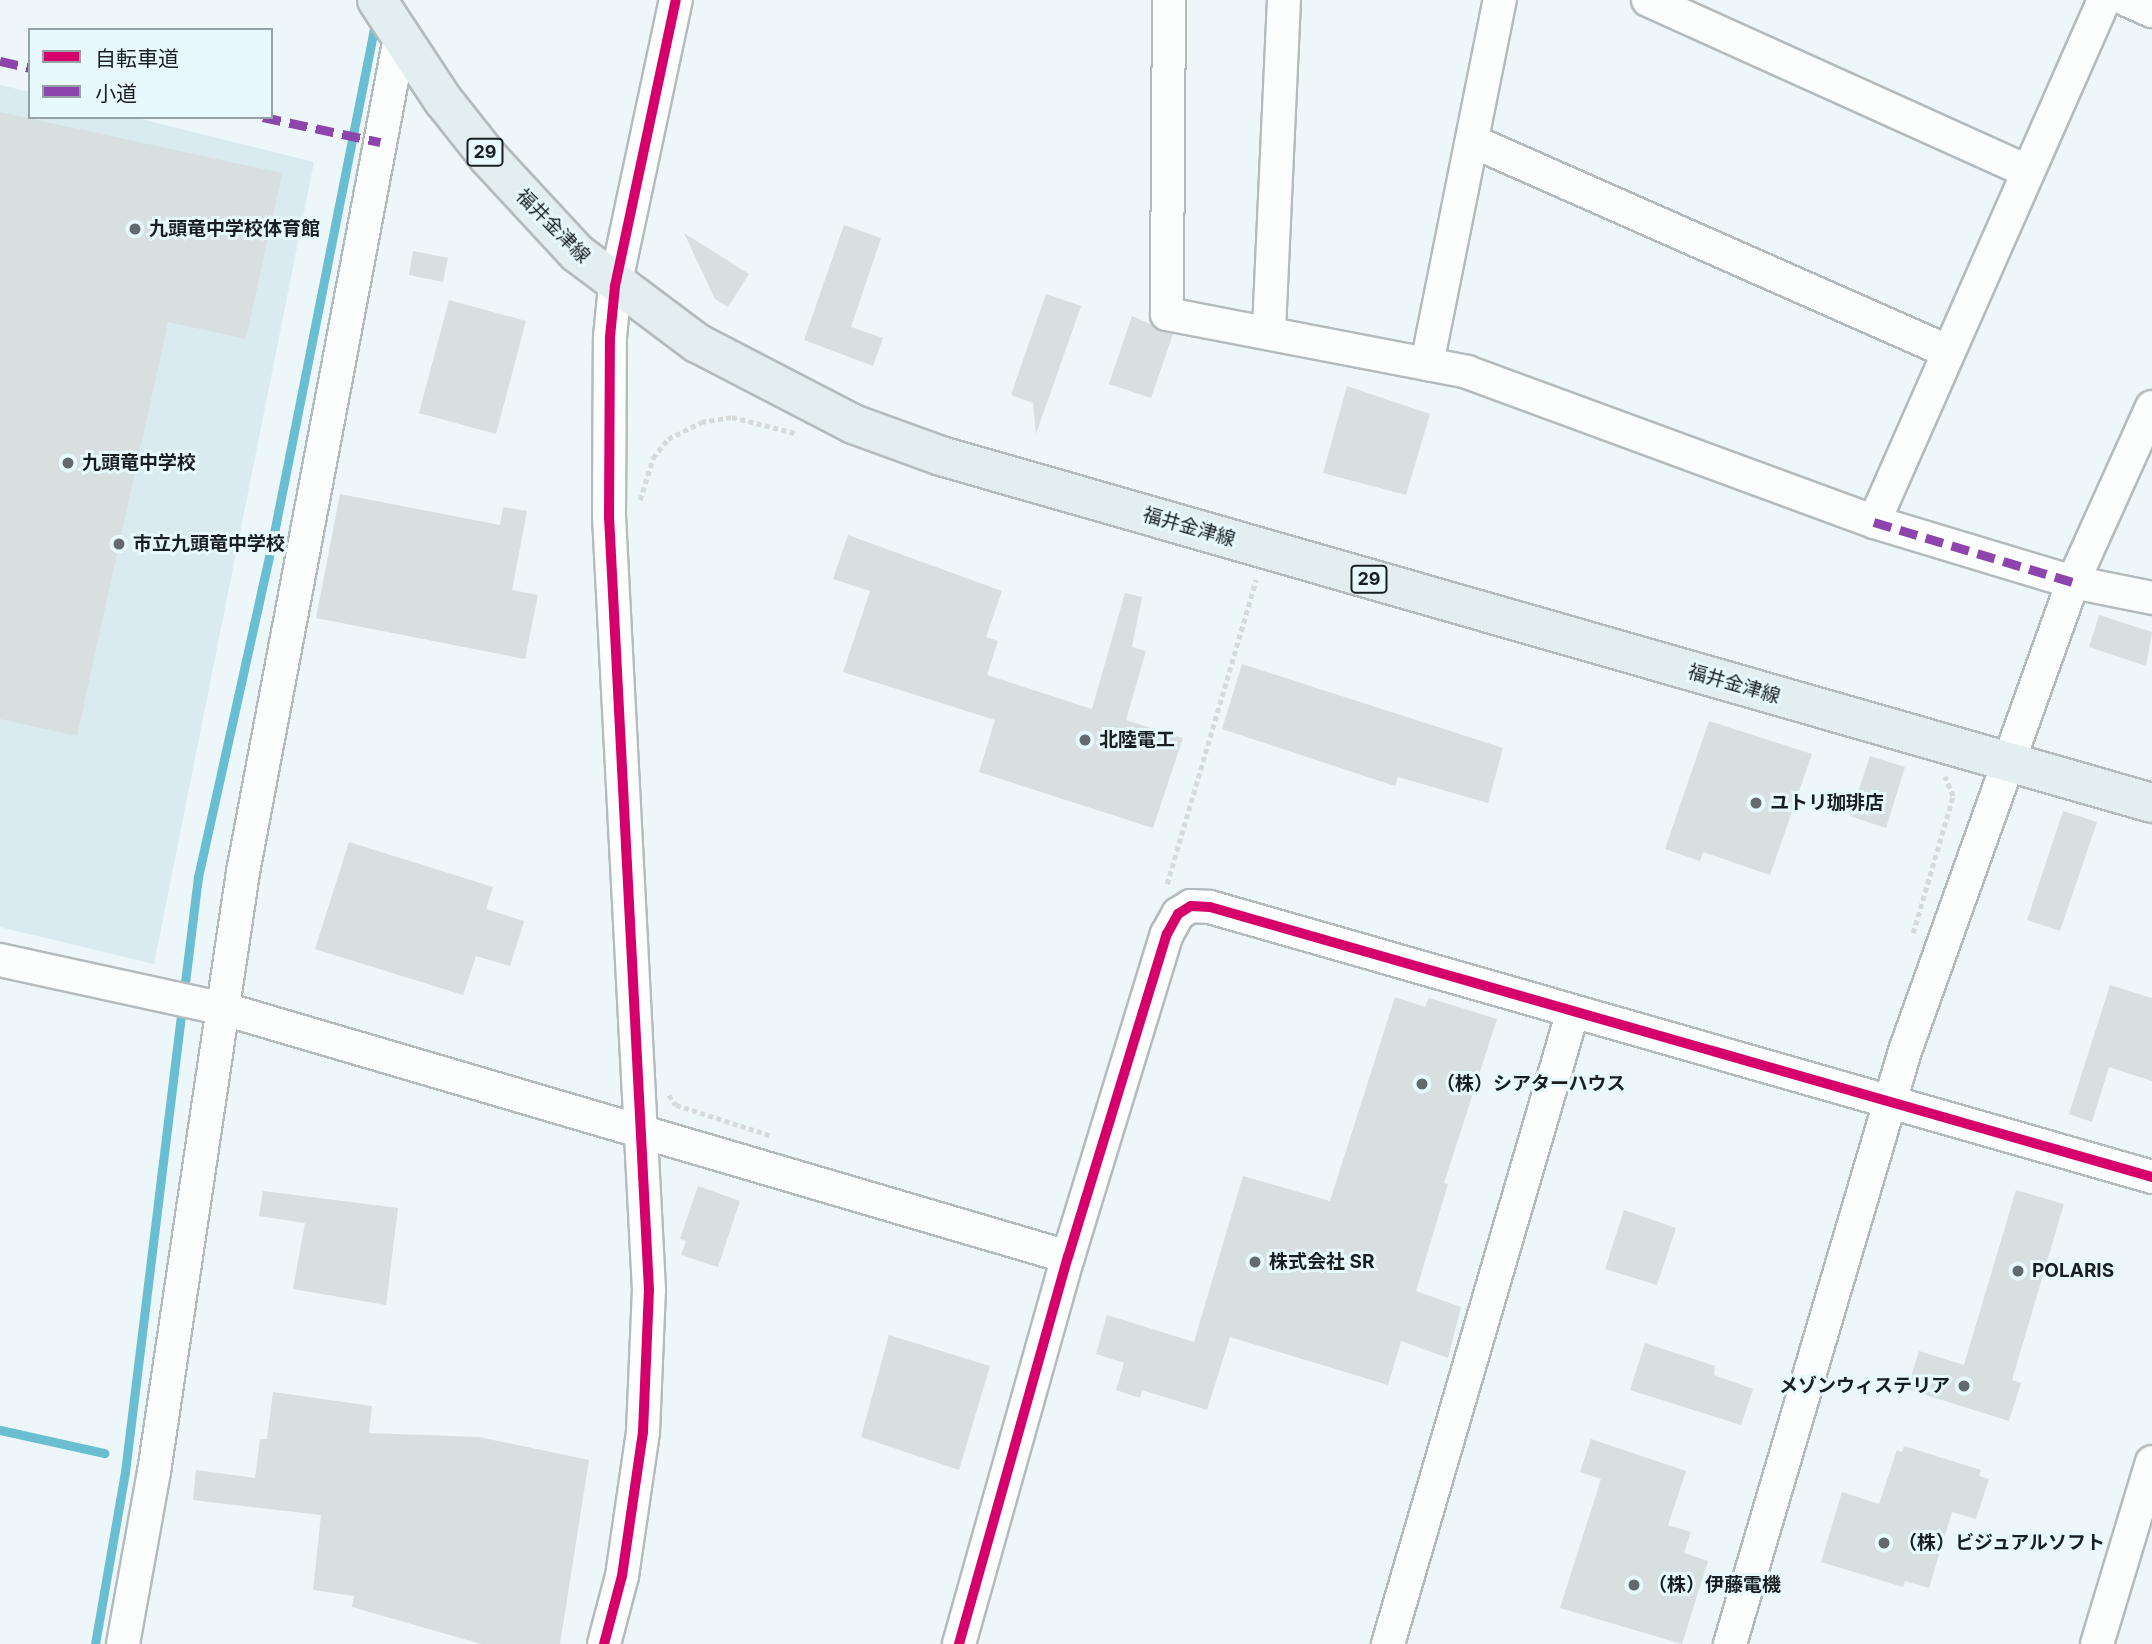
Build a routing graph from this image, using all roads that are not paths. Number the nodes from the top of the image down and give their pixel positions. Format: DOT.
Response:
graph roads {
  1 [pos="676,0"];
  2 [pos="1169,0"];
  3 [pos="1284,0"];
  4 [pos="1500,0"];
  5 [pos="2104,0"];
  6 [pos="2127,0"];
  7 [pos="1653,1"];
  8 [pos="2152,11"];
  9 [pos="392,16"];
  10 [pos="1472,141"];
  11 [pos="2027,171"];
  12 [pos="615,286"];
  13 [pos="1269,330"];
  14 [pos="1947,351"];
  15 [pos="1427,364"];
  16 [pos="2152,407"];
  17 [pos="1874,522"];
  18 [pos="2073,582"];
  19 [pos="2152,598"];
  20 [pos="2006,762"];
  21 [pos="2152,803"];
  22 [pos="0,960"];
  23 [pos="221,1008"];
  24 [pos="1573,1011"];
  25 [pos="1890,1102"];
  26 [pos="638,1129"];
  27 [pos="2152,1177"];
  28 [pos="1068,1256"];
  29 [pos="2152,1462"];
  30 [pos="123,1644"];
  31 [pos="604,1644"];
  32 [pos="959,1644"];
  33 [pos="1388,1644"];
  34 [pos="1730,1644"];
  35 [pos="2097,1644"];
  1 -- 12 [label="street"];
  2 -- 13 [label="street"];
  3 -- 13 [label="street"];
  4 -- 10 [label="street"];
  5 -- 11 [label="street"];
  6 -- 8 [label="street"];
  7 -- 11 [label="street"];
  9 -- 12 [label="main road, 福井金津線 / 29"];
  9 -- 23 [label="street"];
  10 -- 14 [label="street"];
  10 -- 15 [label="street"];
  11 -- 14 [label="street"];
  12 -- 20 [label="main road, 福井金津線 / 29"];
  12 -- 26 [label="street"];
  13 -- 15 [label="street"];
  14 -- 17 [label="street"];
  15 -- 17 [label="street"];
  16 -- 18 [label="street"];
  17 -- 18 [label="street"];
  18 -- 19 [label="street"];
  18 -- 20 [label="street"];
  20 -- 21 [label="main road, 福井金津線 / 29"];
  20 -- 25 [label="street"];
  22 -- 23 [label="street"];
  23 -- 26 [label="street"];
  23 -- 30 [label="street"];
  24 -- 25 [label="street"];
  24 -- 28 [label="street"];
  24 -- 33 [label="street"];
  25 -- 27 [label="street"];
  25 -- 34 [label="street"];
  26 -- 28 [label="street"];
  26 -- 31 [label="street"];
  28 -- 32 [label="street"];
  29 -- 35 [label="street"];
}
